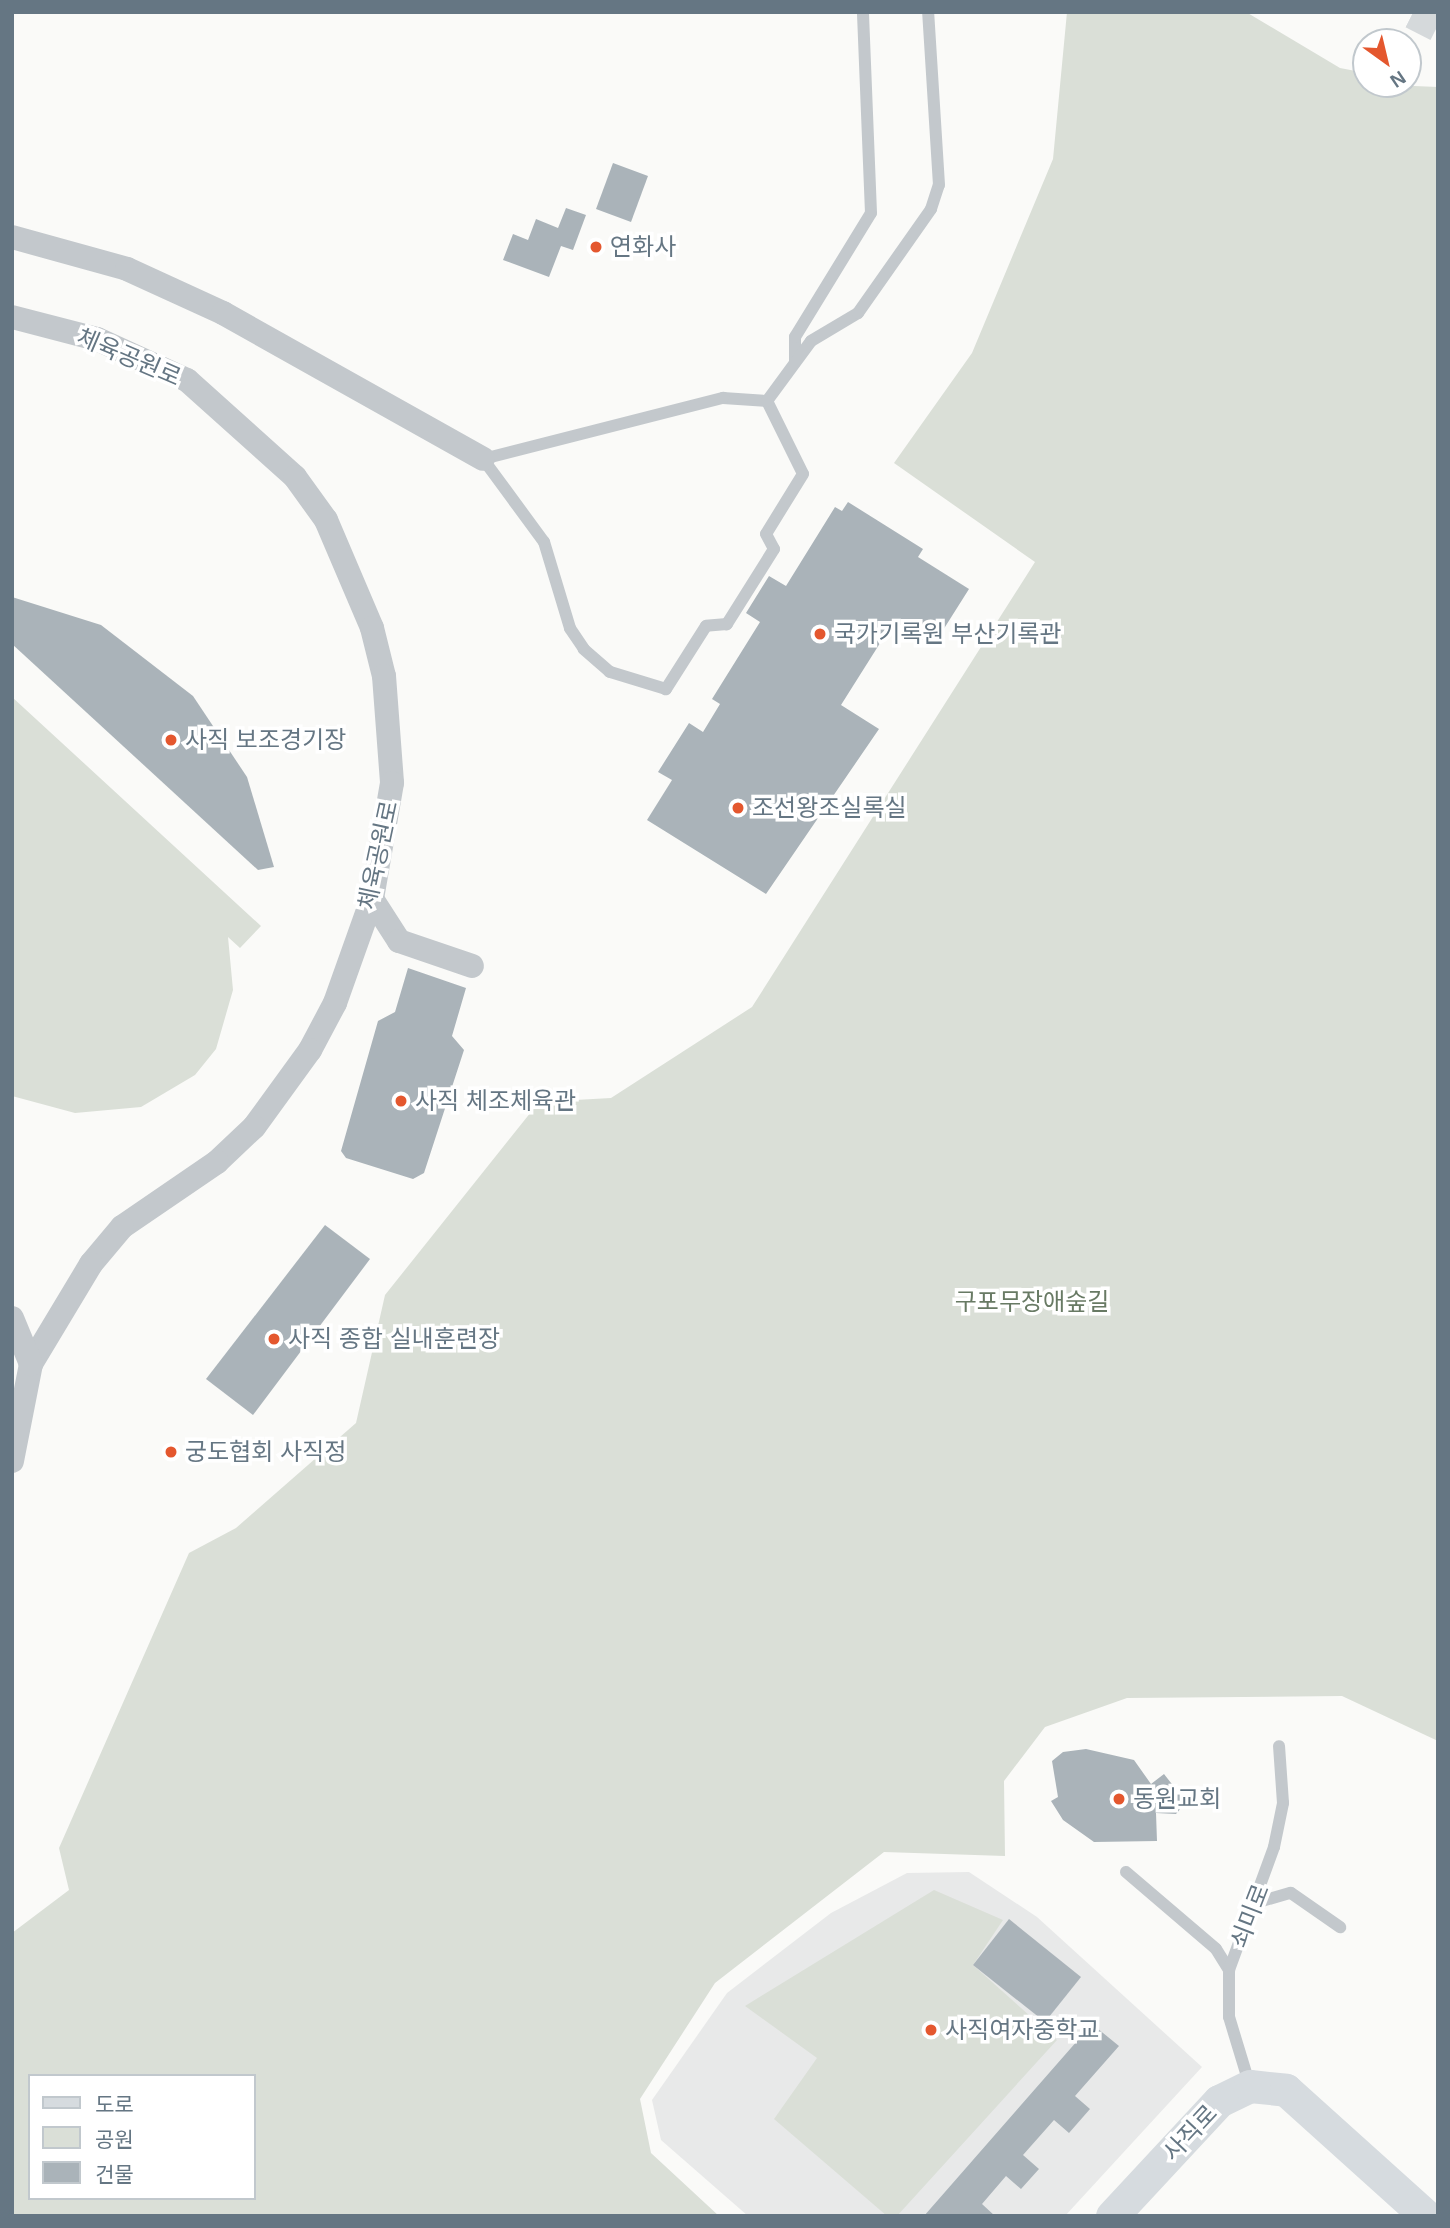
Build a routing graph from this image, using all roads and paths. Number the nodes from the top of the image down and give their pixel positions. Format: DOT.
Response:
graph roads {
  1 [pos="863,12"];
  2 [pos="928,12"];
  3 [pos="12,237"];
  4 [pos="12,317"];
  5 [pos="795,362"];
  6 [pos="766,401"];
  7 [pos="483,459"];
  8 [pos="372,899"];
  9 [pos="472,965"];
  10 [pos="12,1318"];
  11 [pos="31,1364"];
  12 [pos="12,1461"];
  13 [pos="1279,1746"];
  14 [pos="1126,1872"];
  15 [pos="1255,1903"];
  16 [pos="1340,1927"];
  17 [pos="1229,1970"];
  18 [pos="1250,2085"];
  19 [pos="1112,2216"];
  20 [pos="1426,2216"];
  1 -- 5 [label="lane"];
  2 -- 5 [label="lane"];
  3 -- 7 [label="street"];
  4 -- 8 [label="street, 체육공원로"];
  5 -- 6 [label="lane"];
  6 -- 7 [label="lane"];
  6 -- 7 [label="lane"];
  8 -- 9 [label="street"];
  8 -- 11 [label="street, 체육공원로"];
  10 -- 11 [label="street"];
  11 -- 12 [label="street, 체육공원로"];
  13 -- 15 [label="lane, 쇠미로"];
  14 -- 17 [label="lane"];
  15 -- 16 [label="lane"];
  15 -- 17 [label="lane, 쇠미로"];
  17 -- 18 [label="lane, 쇠미로"];
  18 -- 19 [label="main road, 사직로"];
  18 -- 20 [label="main road"];
}
